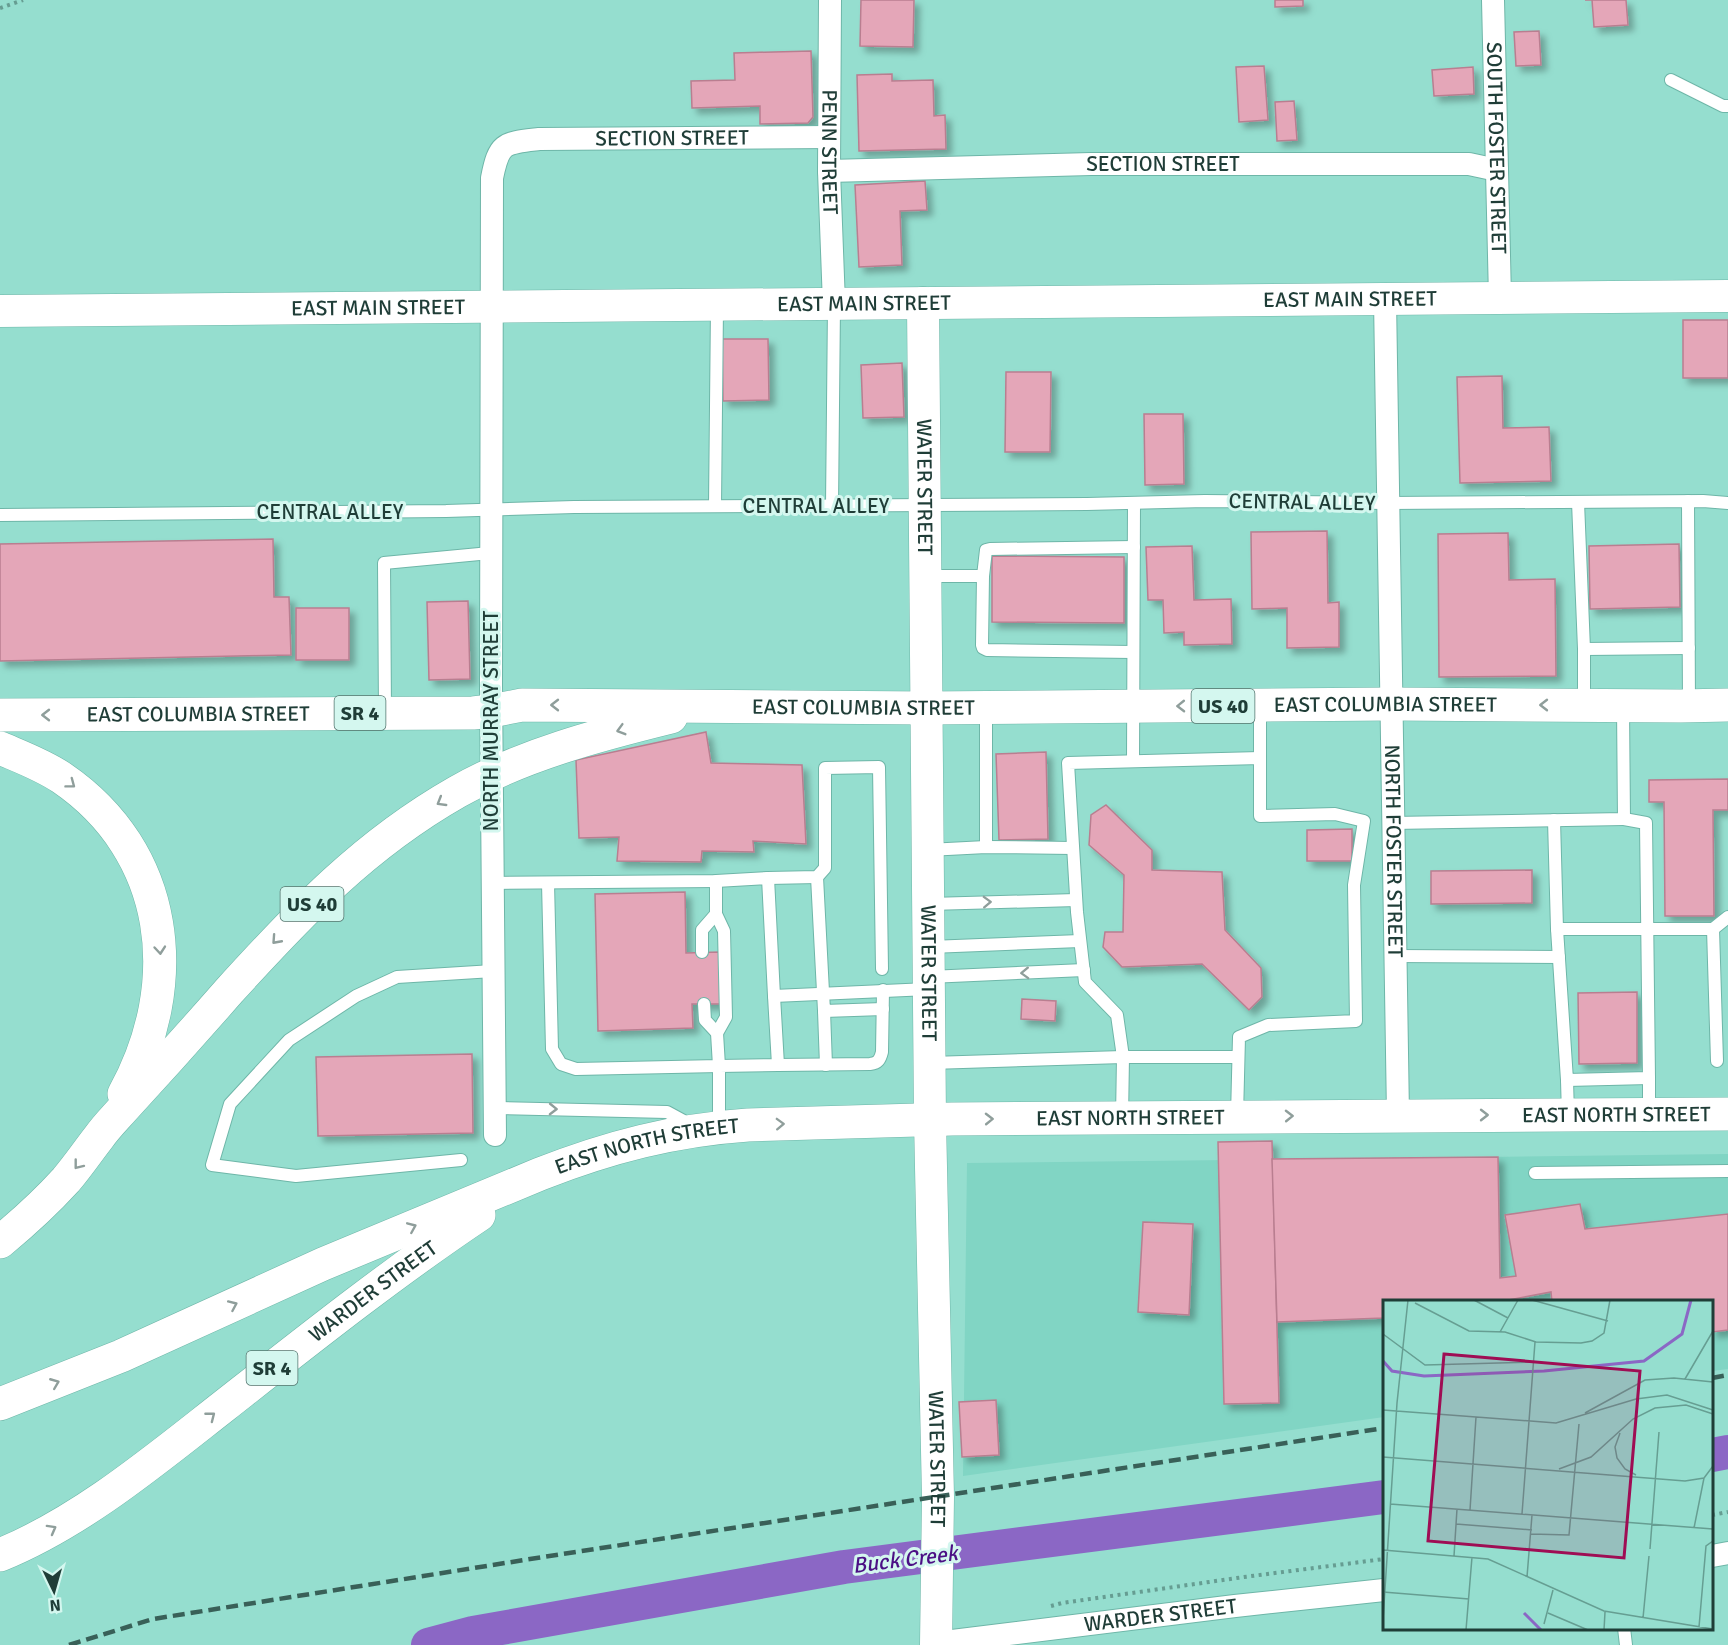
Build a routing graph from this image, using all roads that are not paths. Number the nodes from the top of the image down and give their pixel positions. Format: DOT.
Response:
graph roads {
  1 [pos="830,0"];
  2 [pos="1493,0"];
  3 [pos="1671,80"];
  4 [pos="1728,106"];
  5 [pos="824,136"];
  6 [pos="526,140"];
  7 [pos="1497,170"];
  8 [pos="829,171"];
  9 [pos="1728,296"];
  10 [pos="1500,298"];
  11 [pos="1386,299"];
  12 [pos="922,303"];
  13 [pos="834,304"];
  14 [pos="717,305"];
  15 [pos="491,307"];
  16 [pos="0,311"];
  17 [pos="1578,501"];
  18 [pos="1688,501"];
  19 [pos="1134,503"];
  20 [pos="1388,503"];
  21 [pos="1728,503"];
  22 [pos="925,505"];
  23 [pos="715,506"];
  24 [pos="832,506"];
  25 [pos="490,510"];
  26 [pos="0,515"];
  27 [pos="1134,548"];
  28 [pos="490,553"];
  29 [pos="926,576"];
  30 [pos="983,576"];
  31 [pos="1689,648"];
  32 [pos="1584,649"];
  33 [pos="1133,652"];
  34 [pos="1392,704"];
  35 [pos="719,705"];
  36 [pos="1260,705"];
  37 [pos="1728,705"];
  38 [pos="1584,706"];
  39 [pos="1623,706"];
  40 [pos="1689,706"];
  41 [pos="1133,707"];
  42 [pos="926,708"];
  43 [pos="986,708"];
  44 [pos="491,711"];
  45 [pos="385,713"];
  46 [pos="0,715"];
  47 [pos="0,748"];
  48 [pos="1260,758"];
  49 [pos="1132,761"];
  50 [pos="491,775"];
  51 [pos="1624,819"];
  52 [pos="1554,820"];
  53 [pos="1393,823"];
  54 [pos="986,847"];
  55 [pos="1073,848"];
  56 [pos="928,850"];
  57 [pos="817,877"];
  58 [pos="768,878"];
  59 [pos="716,881"];
  60 [pos="492,883"];
  61 [pos="548,883"];
  62 [pos="1076,900"];
  63 [pos="928,904"];
  64 [pos="716,914"];
  65 [pos="1728,917"];
  66 [pos="1647,928"];
  67 [pos="1713,928"];
  68 [pos="1557,929"];
  69 [pos="1080,941"];
  70 [pos="702,952"];
  71 [pos="1395,956"];
  72 [pos="1559,957"];
  73 [pos="882,969"];
  74 [pos="1083,970"];
  75 [pos="493,971"];
  76 [pos="929,971"];
  77 [pos="883,990"];
  78 [pos="823,993"];
  79 [pos="774,996"];
  80 [pos="704,1004"];
  81 [pos="883,1009"];
  82 [pos="824,1011"];
  83 [pos="717,1032"];
  84 [pos="1123,1057"];
  85 [pos="1238,1057"];
  86 [pos="1717,1061"];
  87 [pos="930,1063"];
  88 [pos="778,1065"];
  89 [pos="826,1065"];
  90 [pos="719,1066"];
  91 [pos="1649,1078"];
  92 [pos="1567,1080"];
  93 [pos="495,1108"];
  94 [pos="1568,1114"];
  95 [pos="1649,1114"];
  96 [pos="1728,1114"];
  97 [pos="1398,1115"];
  98 [pos="1237,1117"];
  99 [pos="1122,1118"];
  100 [pos="930,1120"];
  101 [pos="709,1128"];
  102 [pos="100,1135"];
  103 [pos="495,1135"];
  104 [pos="461,1160"];
  105 [pos="1728,1171"];
  106 [pos="1535,1173"];
  107 [pos="540,1174"];
  108 [pos="0,1242"];
  109 [pos="0,1404"];
  110 [pos="1728,1553"];
  111 [pos="0,1555"];
  112 [pos="1713,1556"];
  113 [pos="1383,1590"];
  114 [pos="1624,1630"];
  115 [pos="936,1636"];
  116 [pos="1626,1645"];
  1 -- 5 [label="street, PENN STREET"];
  2 -- 7 [label="street, SOUTH FOSTER STREET"];
  3 -- 4 [label="lane"];
  5 -- 6 [label="street, SECTION STREET"];
  5 -- 8 [label="street, PENN STREET"];
  6 -- 15 [label="street, NORTH MURRAY STREET"];
  7 -- 8 [label="street, SECTION STREET"];
  7 -- 10 [label="street, SOUTH FOSTER STREET"];
  8 -- 13 [label="street, PENN STREET"];
  9 -- 10 [label="main road, EAST MAIN STREET"];
  10 -- 11 [label="main road, EAST MAIN STREET"];
  11 -- 12 [label="main road, EAST MAIN STREET"];
  11 -- 20 [label="street, NORTH FOSTER STREET"];
  12 -- 13 [label="main road, EAST MAIN STREET"];
  12 -- 22 [label="main road, WATER STREET"];
  13 -- 14 [label="main road, EAST MAIN STREET"];
  13 -- 24 [label="lane"];
  14 -- 15 [label="main road, EAST MAIN STREET"];
  14 -- 23 [label="lane"];
  15 -- 16 [label="main road, EAST MAIN STREET"];
  15 -- 25 [label="street, NORTH MURRAY STREET"];
  17 -- 18 [label="lane, CENTRAL ALLEY"];
  17 -- 20 [label="lane, CENTRAL ALLEY"];
  17 -- 32 [label="lane"];
  18 -- 21 [label="lane, CENTRAL ALLEY"];
  18 -- 31 [label="lane"];
  19 -- 20 [label="lane, CENTRAL ALLEY"];
  19 -- 22 [label="lane, CENTRAL ALLEY"];
  19 -- 27 [label="lane"];
  20 -- 34 [label="street, NORTH FOSTER STREET"];
  22 -- 24 [label="lane, CENTRAL ALLEY"];
  22 -- 29 [label="main road, WATER STREET"];
  23 -- 24 [label="lane, CENTRAL ALLEY"];
  23 -- 25 [label="lane, CENTRAL ALLEY"];
  25 -- 26 [label="lane, CENTRAL ALLEY"];
  25 -- 28 [label="street, NORTH MURRAY STREET"];
  27 -- 30 [label="lane"];
  27 -- 33 [label="lane"];
  28 -- 44 [label="street, NORTH MURRAY STREET"];
  28 -- 45 [label="lane"];
  29 -- 30 [label="lane"];
  29 -- 42 [label="main road, WATER STREET"];
  30 -- 33 [label="lane"];
  31 -- 32 [label="lane"];
  31 -- 40 [label="lane"];
  32 -- 38 [label="lane"];
  33 -- 41 [label="lane"];
  34 -- 36 [label="main road, EAST COLUMBIA STREET / US 40"];
  38 -- 34 [label="main road, EAST COLUMBIA STREET / US 40, one-way"];
  34 -- 53 [label="street, NORTH FOSTER STREET"];
  35 -- 42 [label="main road, EAST COLUMBIA STREET / US 40"];
  35 -- 44 [label="main road, EAST COLUMBIA STREET / SR 4, one-way"];
  35 -- 50 [label="main road, US 40, one-way"];
  36 -- 41 [label="main road, EAST COLUMBIA STREET / US 40, one-way"];
  36 -- 48 [label="lane"];
  37 -- 40 [label="main road, EAST COLUMBIA STREET / US 40"];
  38 -- 39 [label="main road, EAST COLUMBIA STREET / US 40"];
  39 -- 40 [label="main road, EAST COLUMBIA STREET / US 40"];
  39 -- 51 [label="lane"];
  41 -- 43 [label="main road, EAST COLUMBIA STREET / US 40"];
  41 -- 49 [label="lane"];
  42 -- 43 [label="main road, EAST COLUMBIA STREET / US 40"];
  42 -- 56 [label="main road, WATER STREET"];
  43 -- 54 [label="lane"];
  44 -- 45 [label="main road, EAST COLUMBIA STREET / SR 4"];
  44 -- 50 [label="street, NORTH MURRAY STREET"];
  45 -- 46 [label="main road, EAST COLUMBIA STREET / SR 4, one-way"];
  47 -- 102 [label="main road, one-way"];
  48 -- 49 [label="lane"];
  48 -- 85 [label="lane"];
  49 -- 55 [label="lane"];
  50 -- 60 [label="street, NORTH MURRAY STREET"];
  50 -- 102 [label="main road, US 40, one-way"];
  51 -- 52 [label="lane"];
  51 -- 66 [label="lane"];
  52 -- 53 [label="lane"];
  52 -- 68 [label="lane"];
  53 -- 71 [label="street, NORTH FOSTER STREET"];
  54 -- 55 [label="lane"];
  54 -- 56 [label="lane"];
  55 -- 62 [label="lane"];
  56 -- 63 [label="main road, WATER STREET"];
  57 -- 58 [label="lane"];
  57 -- 73 [label="lane"];
  57 -- 78 [label="lane"];
  58 -- 59 [label="lane"];
  58 -- 79 [label="lane"];
  59 -- 61 [label="lane"];
  59 -- 64 [label="lane"];
  60 -- 61 [label="lane"];
  60 -- 75 [label="street, NORTH MURRAY STREET"];
  61 -- 90 [label="lane"];
  63 -- 62 [label="lane, one-way"];
  62 -- 69 [label="lane"];
  63 -- 76 [label="main road, WATER STREET"];
  64 -- 70 [label="lane"];
  64 -- 83 [label="lane"];
  65 -- 67 [label="lane"];
  66 -- 67 [label="lane"];
  66 -- 68 [label="lane"];
  66 -- 91 [label="lane"];
  67 -- 86 [label="lane"];
  68 -- 72 [label="lane"];
  69 -- 74 [label="lane"];
  69 -- 76 [label="lane"];
  71 -- 72 [label="lane"];
  71 -- 97 [label="street, NORTH FOSTER STREET"];
  72 -- 92 [label="lane"];
  74 -- 76 [label="lane, one-way"];
  74 -- 84 [label="lane"];
  75 -- 93 [label="street, NORTH MURRAY STREET"];
  75 -- 104 [label="lane"];
  76 -- 77 [label="lane"];
  76 -- 87 [label="main road, WATER STREET"];
  77 -- 78 [label="lane"];
  77 -- 81 [label="lane"];
  78 -- 79 [label="lane"];
  78 -- 82 [label="lane"];
  79 -- 88 [label="lane"];
  80 -- 83 [label="lane"];
  81 -- 82 [label="lane"];
  81 -- 89 [label="lane"];
  82 -- 89 [label="lane"];
  83 -- 90 [label="lane"];
  84 -- 85 [label="lane"];
  84 -- 87 [label="lane"];
  84 -- 99 [label="lane"];
  85 -- 98 [label="lane"];
  87 -- 100 [label="main road, WATER STREET"];
  88 -- 89 [label="lane"];
  88 -- 90 [label="lane"];
  90 -- 101 [label="lane"];
  91 -- 92 [label="lane"];
  91 -- 95 [label="lane"];
  92 -- 94 [label="lane"];
  93 -- 101 [label="lane, one-way"];
  93 -- 103 [label="street, NORTH MURRAY STREET"];
  94 -- 95 [label="main road, EAST NORTH STREET"];
  97 -- 94 [label="main road, EAST NORTH STREET, one-way"];
  95 -- 96 [label="main road, EAST NORTH STREET"];
  98 -- 97 [label="main road, EAST NORTH STREET, one-way"];
  98 -- 99 [label="main road, EAST NORTH STREET"];
  100 -- 99 [label="main road, EAST NORTH STREET, one-way"];
  101 -- 100 [label="main road, EAST NORTH STREET, one-way"];
  100 -- 115 [label="main road, WATER STREET"];
  101 -- 107 [label="main road, EAST NORTH STREET"];
  102 -- 108 [label="main road, US 40, one-way"];
  105 -- 106 [label="lane"];
  109 -- 107 [label="main road, one-way"];
  111 -- 107 [label="main road, WARDER STREET / SR 4, one-way"];
  110 -- 112 [label="street"];
  113 -- 115 [label="street, WARDER STREET"];
  114 -- 116 [label="lane"];
}
